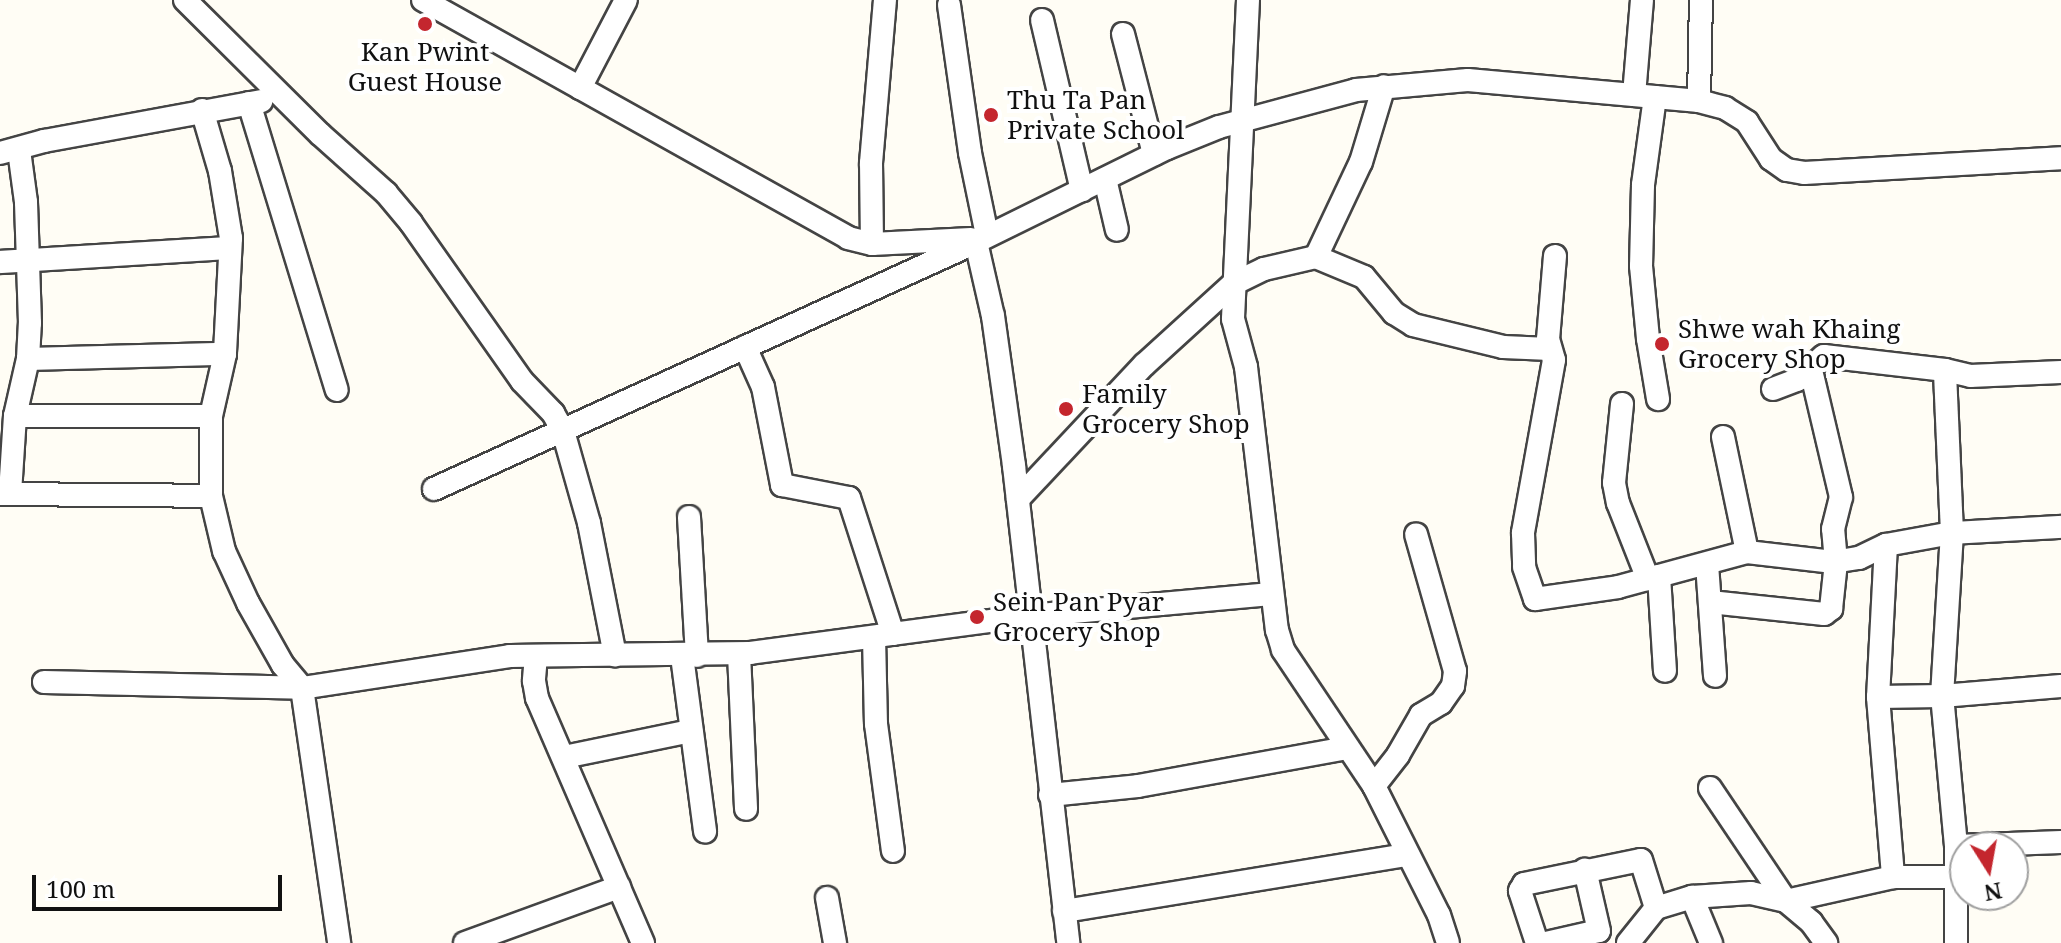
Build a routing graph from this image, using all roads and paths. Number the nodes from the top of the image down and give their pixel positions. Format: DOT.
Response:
graph roads {
  1 [pos="185,0"];
  2 [pos="423,0"];
  3 [pos="626,0"];
  4 [pos="885,0"];
  5 [pos="1248,0"];
  6 [pos="1642,0"];
  7 [pos="1701,0"];
  8 [pos="949,5"];
  9 [pos="1042,20"];
  10 [pos="1123,34"];
  11 [pos="1384,86"];
  12 [pos="580,88"];
  13 [pos="282,96"];
  14 [pos="1644,96"];
  15 [pos="1699,101"];
  16 [pos="249,103"];
  17 [pos="202,110"];
  18 [pos="1241,120"];
  19 [pos="9,152"];
  20 [pos="1154,154"];
  21 [pos="2061,158"];
  22 [pos="1105,179"];
  23 [pos="1082,190"];
  24 [pos="1117,230"];
  25 [pos="982,238"];
  26 [pos="872,244"];
  27 [pos="230,248"];
  28 [pos="1555,256"];
  29 [pos="1316,257"];
  30 [pos="26,258"];
  31 [pos="0,262"];
  32 [pos="1233,284"];
  33 [pos="745,347"];
  34 [pos="1550,349"];
  35 [pos="225,354"];
  36 [pos="28,359"];
  37 [pos="1810,366"];
  38 [pos="1945,370"];
  39 [pos="2061,372"];
  40 [pos="1773,389"];
  41 [pos="337,390"];
  42 [pos="1658,399"];
  43 [pos="1622,404"];
  44 [pos="15,416"];
  45 [pos="211,416"];
  46 [pos="563,431"];
  47 [pos="1723,437"];
  48 [pos="434,489"];
  49 [pos="5,494"];
  50 [pos="211,496"];
  51 [pos="1018,499"];
  52 [pos="689,517"];
  53 [pos="2061,527"];
  54 [pos="1952,533"];
  55 [pos="1416,534"];
  56 [pos="1886,545"];
  57 [pos="1747,552"];
  58 [pos="1836,562"];
  59 [pos="1707,564"];
  60 [pos="1653,577"];
  61 [pos="1271,594"];
  62 [pos="1710,602"];
  63 [pos="1029,616"];
  64 [pos="884,636"];
  65 [pos="739,654"];
  66 [pos="615,655"];
  67 [pos="536,656"];
  68 [pos="689,656"];
  69 [pos="1665,671"];
  70 [pos="1715,676"];
  71 [pos="44,682"];
  72 [pos="2061,686"];
  73 [pos="302,688"];
  74 [pos="1942,696"];
  75 [pos="1878,697"];
  76 [pos="691,731"];
  77 [pos="1348,748"];
  78 [pos="564,757"];
  79 [pos="1374,786"];
  80 [pos="1710,788"];
  81 [pos="1050,795"];
  82 [pos="746,809"];
  83 [pos="705,831"];
  84 [pos="1955,831"];
  85 [pos="2061,842"];
  86 [pos="2029,843"];
  87 [pos="893,851"];
  88 [pos="1406,855"];
  89 [pos="1585,870"];
  90 [pos="1893,877"];
  91 [pos="1949,877"];
  92 [pos="619,887"];
  93 [pos="1692,897"];
  94 [pos="827,898"];
  95 [pos="1786,901"];
  96 [pos="1656,908"];
  97 [pos="1064,911"];
  98 [pos="1956,911"];
  99 [pos="339,943"];
  100 [pos="465,943"];
  101 [pos="643,943"];
  102 [pos="835,943"];
  103 [pos="1068,943"];
  104 [pos="1448,943"];
  105 [pos="1537,943"];
  106 [pos="1546,943"];
  107 [pos="1628,943"];
  108 [pos="1711,943"];
  109 [pos="1826,943"];
  110 [pos="1956,943"];
  1 -- 13 [label="street"];
  2 -- 12 [label="street"];
  3 -- 12 [label="street"];
  4 -- 26 [label="street"];
  5 -- 18 [label="street"];
  6 -- 14 [label="street"];
  7 -- 15 [label="street"];
  8 -- 25 [label="street"];
  9 -- 23 [label="street"];
  10 -- 20 [label="street"];
  11 -- 14 [label="street"];
  11 -- 18 [label="street"];
  11 -- 29 [label="street"];
  12 -- 26 [label="street"];
  13 -- 16 [label="street"];
  13 -- 46 [label="street"];
  14 -- 15 [label="street"];
  14 -- 42 [label="street"];
  15 -- 21 [label="street"];
  16 -- 17 [label="street"];
  16 -- 41 [label="street"];
  17 -- 19 [label="street"];
  17 -- 27 [label="street"];
  18 -- 20 [label="street"];
  18 -- 32 [label="street"];
  19 -- 30 [label="street"];
  20 -- 22 [label="street"];
  22 -- 23 [label="street"];
  22 -- 24 [label="street"];
  23 -- 25 [label="street"];
  25 -- 26 [label="street"];
  25 -- 33 [label="street"];
  25 -- 51 [label="street"];
  27 -- 30 [label="street"];
  27 -- 35 [label="street"];
  28 -- 34 [label="street"];
  29 -- 32 [label="street"];
  29 -- 34 [label="street"];
  30 -- 31 [label="street"];
  30 -- 36 [label="street"];
  32 -- 51 [label="street"];
  32 -- 61 [label="street"];
  33 -- 46 [label="street"];
  33 -- 64 [label="street"];
  34 -- 60 [label="street"];
  35 -- 36 [label="street"];
  35 -- 45 [label="street"];
  36 -- 44 [label="street"];
  37 -- 38 [label="street"];
  37 -- 40 [label="street"];
  37 -- 58 [label="street"];
  38 -- 39 [label="street"];
  38 -- 54 [label="street"];
  43 -- 60 [label="street"];
  44 -- 45 [label="street"];
  44 -- 49 [label="street"];
  45 -- 50 [label="street"];
  46 -- 48 [label="street"];
  46 -- 66 [label="street"];
  47 -- 57 [label="street"];
  49 -- 50 [label="street"];
  50 -- 73 [label="street"];
  51 -- 63 [label="street"];
  52 -- 68 [label="street"];
  53 -- 54 [label="street"];
  54 -- 56 [label="street"];
  54 -- 74 [label="street"];
  55 -- 79 [label="street"];
  56 -- 58 [label="street"];
  56 -- 75 [label="street"];
  57 -- 58 [label="street"];
  57 -- 59 [label="street"];
  58 -- 62 [label="street"];
  59 -- 60 [label="street"];
  59 -- 62 [label="street"];
  60 -- 69 [label="street"];
  61 -- 63 [label="street"];
  61 -- 77 [label="street"];
  62 -- 70 [label="street"];
  63 -- 64 [label="street"];
  63 -- 81 [label="street"];
  64 -- 65 [label="street"];
  64 -- 87 [label="street"];
  65 -- 68 [label="street"];
  65 -- 82 [label="street"];
  66 -- 67 [label="street"];
  66 -- 68 [label="street"];
  67 -- 73 [label="street"];
  67 -- 78 [label="street"];
  68 -- 76 [label="street"];
  71 -- 73 [label="street"];
  72 -- 74 [label="street"];
  73 -- 99 [label="street"];
  74 -- 75 [label="street"];
  74 -- 84 [label="street"];
  75 -- 90 [label="street"];
  76 -- 78 [label="street"];
  76 -- 83 [label="street"];
  77 -- 79 [label="street"];
  77 -- 81 [label="street"];
  78 -- 92 [label="street"];
  79 -- 88 [label="street"];
  80 -- 95 [label="street"];
  81 -- 97 [label="street"];
  85 -- 86 [label="street"];
  88 -- 97 [label="street"];
  88 -- 104 [label="street"];
  89 -- 96 [label="street"];
  89 -- 105 [label="street"];
  89 -- 106 [label="street"];
  90 -- 91 [label="street"];
  90 -- 95 [label="street"];
  92 -- 100 [label="street"];
  92 -- 101 [label="street"];
  93 -- 95 [label="street"];
  93 -- 96 [label="street"];
  93 -- 108 [label="street"];
  94 -- 102 [label="street"];
  95 -- 109 [label="street"];
  96 -- 107 [label="street"];
  97 -- 103 [label="street"];
  98 -- 110 [label="street"];
}
